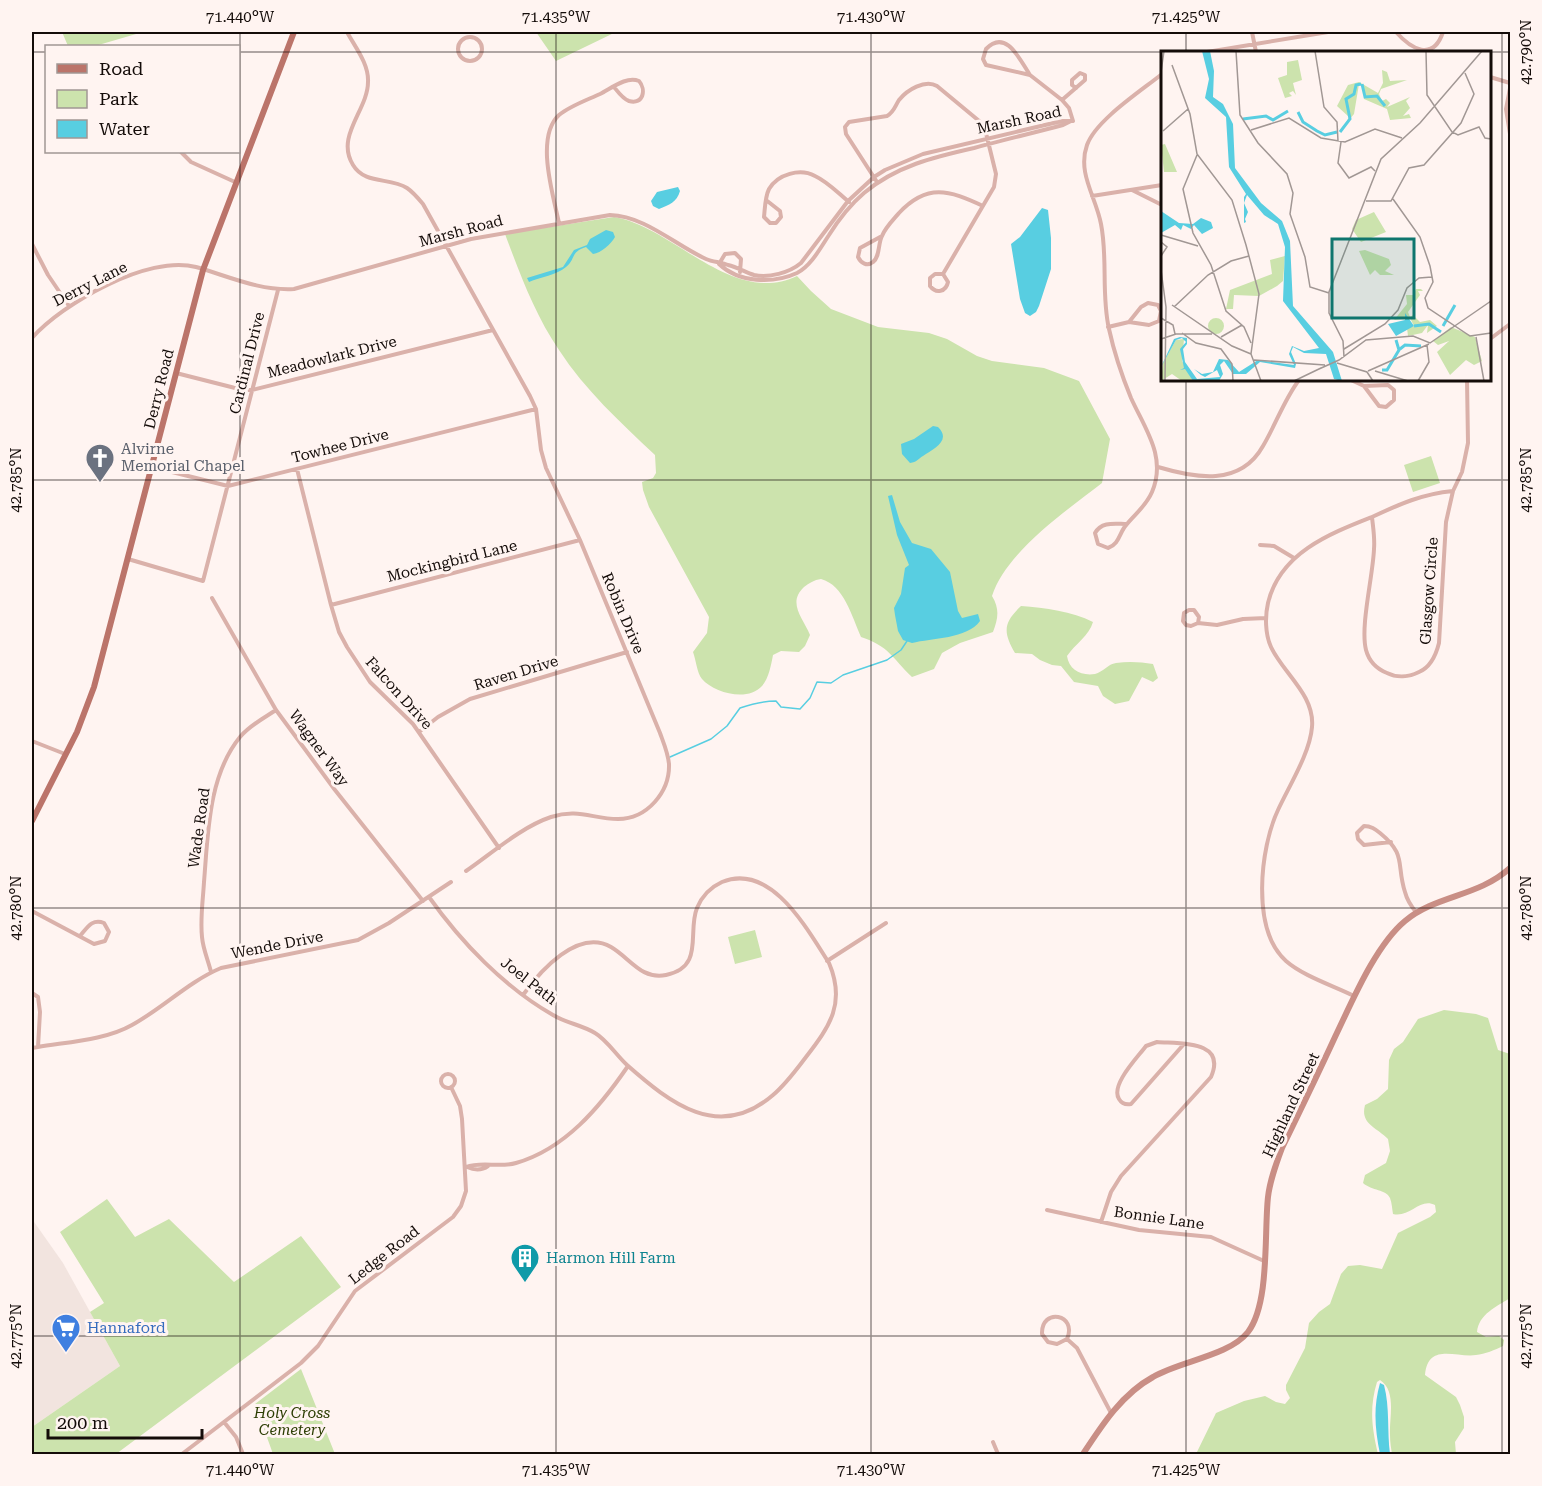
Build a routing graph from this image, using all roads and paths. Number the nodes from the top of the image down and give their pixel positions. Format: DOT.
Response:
graph roads {
  1 [pos="294,32"];
  2 [pos="346,32"];
  3 [pos="459,32"];
  4 [pos="1252,32"];
  5 [pos="1328,32"];
  6 [pos="1396,32"];
  7 [pos="1443,32"];
  8 [pos="463,38"];
  9 [pos="1254,45"];
  10 [pos="1214,51"];
  11 [pos="1256,51"];
  12 [pos="1421,51"];
  13 [pos="1030,75"];
  14 [pos="1161,75"];
  15 [pos="1491,77"];
  16 [pos="1510,83"];
  17 [pos="614,87"];
  18 [pos="1076,88"];
  19 [pos="1510,88"];
  20 [pos="1062,100"];
  21 [pos="1510,134"];
  22 [pos="990,141"];
  23 [pos="182,153"];
  24 [pos="874,177"];
  25 [pos="235,182"];
  26 [pos="878,182"];
  27 [pos="1161,185"];
  28 [pos="1132,190"];
  29 [pos="1092,196"];
  30 [pos="766,200"];
  31 [pos="850,202"];
  32 [pos="1161,205"];
  33 [pos="983,206"];
  34 [pos="558,223"];
  35 [pos="882,236"];
  36 [pos="32,244"];
  37 [pos="447,246"];
  38 [pos="719,264"];
  39 [pos="203,270"];
  40 [pos="741,270"];
  41 [pos="943,274"];
  42 [pos="738,275"];
  43 [pos="278,290"];
  44 [pos="69,306"];
  45 [pos="1129,321"];
  46 [pos="1510,324"];
  47 [pos="1108,327"];
  48 [pos="494,330"];
  49 [pos="32,338"];
  50 [pos="1491,338"];
  51 [pos="176,373"];
  52 [pos="1298,381"];
  53 [pos="1353,381"];
  54 [pos="1467,381"];
  55 [pos="1364,386"];
  56 [pos="252,390"];
  57 [pos="536,409"];
  58 [pos="151,467"];
  59 [pos="1158,467"];
  60 [pos="297,469"];
  61 [pos="228,486"];
  62 [pos="1453,491"];
  63 [pos="1372,516"];
  64 [pos="1127,524"];
  65 [pos="580,540"];
  66 [pos="1260,545"];
  67 [pos="1294,558"];
  68 [pos="128,559"];
  69 [pos="212,598"];
  70 [pos="331,605"];
  71 [pos="1266,618"];
  72 [pos="1198,623"];
  73 [pos="627,652"];
  74 [pos="276,710"];
  75 [pos="419,732"];
  76 [pos="32,741"];
  77 [pos="66,755"];
  78 [pos="32,821"];
  79 [pos="1390,842"];
  80 [pos="499,848"];
  81 [pos="1510,868"];
  82 [pos="466,871"];
  83 [pos="451,882"];
  84 [pos="429,897"];
  85 [pos="423,901"];
  86 [pos="32,911"];
  87 [pos="1417,913"];
  88 [pos="886,923"];
  89 [pos="80,936"];
  90 [pos="827,961"];
  91 [pos="212,972"];
  92 [pos="32,993"];
  93 [pos="523,995"];
  94 [pos="1354,996"];
  95 [pos="1184,1044"];
  96 [pos="38,1047"];
  97 [pos="32,1048"];
  98 [pos="628,1066"];
  99 [pos="451,1087"];
  100 [pos="466,1167"];
  101 [pos="1047,1210"];
  102 [pos="1101,1222"];
  103 [pos="1264,1261"];
  104 [pos="1067,1339"];
  105 [pos="1111,1413"];
  106 [pos="224,1422"];
  107 [pos="993,1442"];
  108 [pos="182,1455"];
  109 [pos="243,1455"];
  110 [pos="998,1455"];
  111 [pos="1083,1455"];
  1 -- 25 [label="main road, Derry Road"];
  2 -- 37 [label="street, Robin Drive"];
  3 -- 8 [label="street"];
  4 -- 9 [label="street"];
  5 -- 9 [label="street"];
  6 -- 12 [label="street"];
  7 -- 12 [label="street"];
  8 -- 8 [label="street"];
  9 -- 10 [label="street"];
  9 -- 11 [label="street"];
  13 -- 13 [label="street"];
  13 -- 20 [label="street"];
  14 -- 29 [label="street"];
  15 -- 16 [label="street"];
  17 -- 17 [label="street"];
  17 -- 34 [label="street"];
  18 -- 20 [label="street"];
  19 -- 21 [label="street"];
  20 -- 22 [label="street, Marsh Road"];
  22 -- 24 [label="street, Marsh Road"];
  22 -- 24 [label="street"];
  22 -- 26 [label="street, Marsh Road"];
  22 -- 33 [label="street"];
  23 -- 25 [label="street"];
  24 -- 26 [label="street"];
  24 -- 31 [label="street, Marsh Road"];
  25 -- 39 [label="main road, Derry Road"];
  26 -- 31 [label="street, Marsh Road"];
  27 -- 28 [label="street"];
  28 -- 29 [label="street"];
  28 -- 32 [label="street"];
  29 -- 47 [label="street"];
  30 -- 30 [label="street"];
  30 -- 31 [label="street"];
  31 -- 40 [label="street, Marsh Road"];
  31 -- 42 [label="street, Marsh Road"];
  33 -- 35 [label="street"];
  33 -- 41 [label="street"];
  34 -- 37 [label="street, Marsh Road"];
  34 -- 38 [label="street, Marsh Road"];
  35 -- 35 [label="street"];
  36 -- 44 [label="street"];
  37 -- 43 [label="street, Marsh Road"];
  37 -- 48 [label="street, Robin Drive"];
  38 -- 40 [label="street, Marsh Road"];
  38 -- 40 [label="street"];
  38 -- 42 [label="street, Marsh Road"];
  39 -- 43 [label="street, Marsh Road"];
  39 -- 44 [label="street, Derry Lane"];
  39 -- 51 [label="main road, Derry Road"];
  40 -- 42 [label="street"];
  41 -- 41 [label="street"];
  43 -- 56 [label="street, Cardinal Drive"];
  44 -- 49 [label="street, Derry Lane"];
  45 -- 45 [label="street"];
  45 -- 47 [label="street"];
  46 -- 50 [label="street"];
  47 -- 59 [label="street"];
  48 -- 56 [label="street, Meadowlark Drive"];
  48 -- 57 [label="street, Robin Drive"];
  51 -- 56 [label="street, Meadowlark Drive"];
  51 -- 58 [label="main road, Derry Road"];
  52 -- 59 [label="street"];
  53 -- 55 [label="street"];
  54 -- 62 [label="street, Glasgow Circle"];
  55 -- 55 [label="street"];
  56 -- 61 [label="street, Cardinal Drive"];
  57 -- 60 [label="street, Towhee Drive"];
  57 -- 65 [label="street, Robin Drive"];
  58 -- 61 [label="street, Towhee Drive"];
  58 -- 68 [label="main road, Derry Road"];
  59 -- 64 [label="street"];
  60 -- 61 [label="street, Towhee Drive"];
  60 -- 70 [label="street, Falcon Drive"];
  61 -- 68 [label="street, Cardinal Drive"];
  62 -- 63 [label="street"];
  62 -- 63 [label="street, Glasgow Circle"];
  63 -- 67 [label="street"];
  64 -- 64 [label="street"];
  65 -- 70 [label="street, Mockingbird Lane"];
  65 -- 73 [label="street, Robin Drive"];
  66 -- 67 [label="street"];
  67 -- 71 [label="street"];
  68 -- 77 [label="main road, Derry Road"];
  69 -- 74 [label="street, Wagner Way"];
  70 -- 75 [label="street, Falcon Drive"];
  71 -- 72 [label="street"];
  71 -- 94 [label="street"];
  72 -- 72 [label="street"];
  73 -- 75 [label="street, Raven Drive"];
  73 -- 80 [label="street, Robin Drive"];
  74 -- 85 [label="street, Wagner Way"];
  74 -- 91 [label="street, Wade Road"];
  75 -- 80 [label="street, Falcon Drive"];
  76 -- 77 [label="street"];
  77 -- 78 [label="main road, Derry Road"];
  79 -- 79 [label="street"];
  79 -- 87 [label="street"];
  80 -- 82 [label="street, Robin Drive"];
  81 -- 87 [label="street, Highland Street"];
  83 -- 84 [label="street, Wende Drive"];
  84 -- 85 [label="street, Wende Drive"];
  84 -- 93 [label="street, Joel Path"];
  85 -- 91 [label="street, Wende Drive"];
  86 -- 89 [label="street"];
  87 -- 94 [label="street, Highland Street"];
  88 -- 90 [label="street"];
  89 -- 89 [label="street"];
  90 -- 93 [label="street, Joel Path"];
  90 -- 98 [label="street, Joel Path"];
  91 -- 96 [label="street, Wende Drive"];
  92 -- 96 [label="street"];
  93 -- 98 [label="street, Joel Path"];
  94 -- 103 [label="street, Highland Street"];
  95 -- 95 [label="street"];
  95 -- 102 [label="street"];
  96 -- 97 [label="street, Wende Drive"];
  98 -- 100 [label="street"];
  99 -- 100 [label="street, Ledge Road"];
  100 -- 106 [label="street, Ledge Road"];
  101 -- 102 [label="street, Bonnie Lane"];
  102 -- 103 [label="street, Bonnie Lane"];
  103 -- 105 [label="street, Highland Street"];
  104 -- 104 [label="street"];
  104 -- 105 [label="street"];
  105 -- 111 [label="street, Highland Street"];
  106 -- 108 [label="street, Ledge Road"];
  106 -- 109 [label="street"];
  107 -- 110 [label="street"];
}
